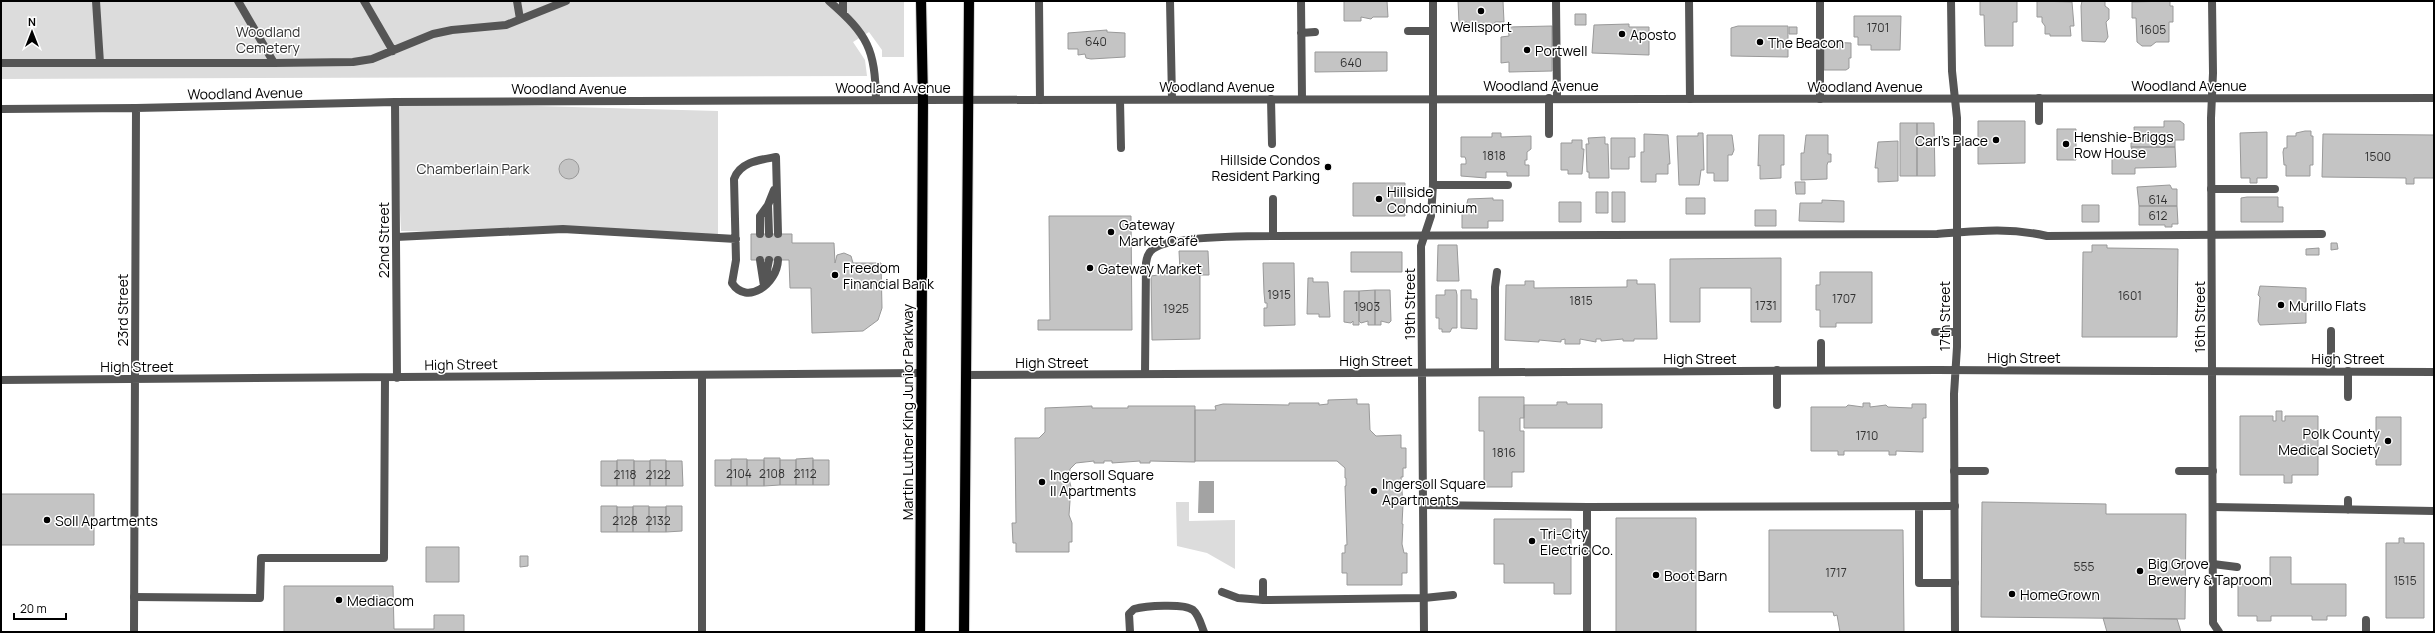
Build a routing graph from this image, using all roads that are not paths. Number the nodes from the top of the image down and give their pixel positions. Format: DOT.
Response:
graph roads {
  1 [pos="96,1"];
  2 [pos="238,1"];
  3 [pos="364,1"];
  4 [pos="517,1"];
  5 [pos="566,1"];
  6 [pos="829,1"];
  7 [pos="843,1"];
  8 [pos="921,1"];
  9 [pos="969,1"];
  10 [pos="1038,1"];
  11 [pos="1170,1"];
  12 [pos="1301,1"];
  13 [pos="1433,1"];
  14 [pos="1556,1"];
  15 [pos="1689,1"];
  16 [pos="1820,1"];
  17 [pos="1951,1"];
  18 [pos="2212,1"];
  19 [pos="843,13"];
  20 [pos="520,19"];
  21 [pos="1408,31"];
  22 [pos="1434,31"];
  23 [pos="1301,32"];
  24 [pos="1315,32"];
  25 [pos="393,51"];
  26 [pos="1,63"];
  27 [pos="100,63"];
  28 [pos="274,63"];
  29 [pos="1434,98"];
  30 [pos="1553,98"];
  31 [pos="1955,98"];
  32 [pos="2039,98"];
  33 [pos="2212,98"];
  34 [pos="2434,98"];
  35 [pos="1172,99"];
  36 [pos="1272,99"];
  37 [pos="1302,99"];
  38 [pos="1690,99"];
  39 [pos="1820,99"];
  40 [pos="876,100"];
  41 [pos="923,100"];
  42 [pos="969,100"];
  43 [pos="1040,100"];
  44 [pos="1120,100"];
  45 [pos="395,102"];
  46 [pos="136,108"];
  47 [pos="1,109"];
  48 [pos="2039,121"];
  49 [pos="1549,134"];
  50 [pos="1272,144"];
  51 [pos="1120,148"];
  52 [pos="1433,184"];
  53 [pos="1508,185"];
  54 [pos="776,188"];
  55 [pos="2211,189"];
  56 [pos="2275,189"];
  57 [pos="1273,199"];
  58 [pos="768,205"];
  59 [pos="2012,222"];
  60 [pos="2006,230"];
  61 [pos="1957,232"];
  62 [pos="760,234"];
  63 [pos="769,234"];
  64 [pos="778,234"];
  65 [pos="2211,234"];
  66 [pos="2322,234"];
  67 [pos="1423,235"];
  68 [pos="1273,236"];
  69 [pos="396,237"];
  70 [pos="736,239"];
  71 [pos="760,260"];
  72 [pos="774,260"];
  73 [pos="1497,272"];
  74 [pos="764,286"];
  75 [pos="2330,331"];
  76 [pos="1935,332"];
  77 [pos="1957,332"];
  78 [pos="1821,343"];
  79 [pos="1777,370"];
  80 [pos="1821,370"];
  81 [pos="1956,370"];
  82 [pos="2212,371"];
  83 [pos="2330,371"];
  84 [pos="2348,371"];
  85 [pos="921,372"];
  86 [pos="1423,372"];
  87 [pos="1495,372"];
  88 [pos="2434,372"];
  89 [pos="1145,374"];
  90 [pos="702,375"];
  91 [pos="966,375"];
  92 [pos="385,378"];
  93 [pos="397,378"];
  94 [pos="135,379"];
  95 [pos="1,380"];
  96 [pos="2348,398"];
  97 [pos="1777,405"];
  98 [pos="1954,471"];
  99 [pos="1985,471"];
  100 [pos="2179,471"];
  101 [pos="2212,471"];
  102 [pos="2348,500"];
  103 [pos="1423,504"];
  104 [pos="1919,506"];
  105 [pos="1955,506"];
  106 [pos="1587,507"];
  107 [pos="2213,507"];
  108 [pos="2348,510"];
  109 [pos="2434,511"];
  110 [pos="2213,564"];
  111 [pos="2237,568"];
  112 [pos="1263,582"];
  113 [pos="1955,582"];
  114 [pos="1222,592"];
  115 [pos="1453,595"];
  116 [pos="134,597"];
  117 [pos="1424,598"];
  118 [pos="1263,600"];
  119 [pos="2366,620"];
  120 [pos="134,632"];
  121 [pos="702,632"];
  122 [pos="920,632"];
  123 [pos="964,632"];
  124 [pos="1130,632"];
  125 [pos="1204,632"];
  126 [pos="1424,632"];
  127 [pos="1587,632"];
  128 [pos="1955,632"];
  129 [pos="2219,632"];
  130 [pos="2366,632"];
  1 -- 27 [label="street"];
  2 -- 28 [label="street"];
  3 -- 25 [label="street"];
  4 -- 20 [label="street"];
  5 -- 20 [label="street"];
  6 -- 19 [label="street"];
  7 -- 19 [label="street"];
  8 -- 41 [label="main road, Martin Luther King Junior Parkway"];
  9 -- 42 [label="main road"];
  10 -- 43 [label="street"];
  11 -- 35 [label="street"];
  12 -- 23 [label="street"];
  13 -- 22 [label="street, 19th Street"];
  14 -- 30 [label="street"];
  15 -- 38 [label="street"];
  16 -- 39 [label="street"];
  17 -- 31 [label="street, 17th Street"];
  18 -- 33 [label="street, 16th Street"];
  19 -- 40 [label="street"];
  20 -- 25 [label="street"];
  21 -- 22 [label="street"];
  22 -- 29 [label="street, 19th Street"];
  23 -- 24 [label="street"];
  23 -- 37 [label="street"];
  25 -- 28 [label="street"];
  26 -- 27 [label="street"];
  27 -- 28 [label="street"];
  29 -- 30 [label="street, Woodland Avenue"];
  29 -- 37 [label="street, Woodland Avenue"];
  29 -- 52 [label="street, 19th Street"];
  30 -- 38 [label="street, Woodland Avenue"];
  30 -- 49 [label="street"];
  31 -- 32 [label="street, Woodland Avenue"];
  31 -- 39 [label="street, Woodland Avenue"];
  31 -- 61 [label="street, 17th Street"];
  32 -- 33 [label="street, Woodland Avenue"];
  32 -- 48 [label="street"];
  33 -- 34 [label="street, Woodland Avenue"];
  33 -- 55 [label="street, 16th Street"];
  35 -- 36 [label="street, Woodland Avenue"];
  35 -- 44 [label="street, Woodland Avenue"];
  36 -- 37 [label="street, Woodland Avenue"];
  36 -- 50 [label="street"];
  38 -- 39 [label="street, Woodland Avenue"];
  40 -- 41 [label="street, Woodland Avenue"];
  40 -- 45 [label="street, Woodland Avenue"];
  41 -- 42 [label="street, Woodland Avenue"];
  41 -- 85 [label="main road, Martin Luther King Junior Parkway"];
  42 -- 43 [label="street, Woodland Avenue"];
  42 -- 91 [label="main road"];
  43 -- 44 [label="street, Woodland Avenue"];
  44 -- 51 [label="street"];
  45 -- 46 [label="street, Woodland Avenue"];
  45 -- 69 [label="street, 22nd Street"];
  46 -- 47 [label="street, Woodland Avenue"];
  46 -- 94 [label="street, 23rd Street"];
  52 -- 53 [label="street"];
  52 -- 67 [label="street, 19th Street"];
  54 -- 58 [label="street"];
  54 -- 64 [label="street"];
  54 -- 70 [label="street"];
  55 -- 56 [label="street"];
  55 -- 65 [label="street, 16th Street"];
  57 -- 68 [label="street"];
  58 -- 62 [label="street"];
  58 -- 63 [label="street"];
  59 -- 60 [label="street"];
  60 -- 61 [label="street"];
  60 -- 65 [label="street"];
  61 -- 67 [label="street"];
  61 -- 77 [label="street, 17th Street"];
  65 -- 66 [label="street"];
  65 -- 82 [label="street, 16th Street"];
  67 -- 68 [label="street"];
  67 -- 86 [label="street, 19th Street"];
  68 -- 89 [label="street"];
  69 -- 70 [label="street"];
  69 -- 93 [label="street, 22nd Street"];
  70 -- 74 [label="street"];
  71 -- 74 [label="street"];
  72 -- 74 [label="street"];
  73 -- 87 [label="street"];
  75 -- 83 [label="street"];
  76 -- 77 [label="street"];
  77 -- 81 [label="street, 17th Street"];
  78 -- 80 [label="street"];
  79 -- 80 [label="street, High Street"];
  79 -- 87 [label="street, High Street"];
  79 -- 97 [label="street"];
  80 -- 81 [label="street, High Street"];
  81 -- 82 [label="street, High Street"];
  81 -- 98 [label="street, 17th Street"];
  82 -- 83 [label="street, High Street"];
  82 -- 101 [label="street, 16th Street"];
  83 -- 84 [label="street, High Street"];
  84 -- 88 [label="street, High Street"];
  84 -- 96 [label="street"];
  85 -- 90 [label="street, High Street"];
  85 -- 122 [label="main road, Martin Luther King Junior Parkway"];
  86 -- 87 [label="street, High Street"];
  86 -- 89 [label="street, High Street"];
  86 -- 103 [label="street, 19th Street"];
  89 -- 91 [label="street, High Street"];
  90 -- 93 [label="street, High Street"];
  90 -- 121 [label="street"];
  91 -- 123 [label="main road"];
  92 -- 93 [label="street, High Street"];
  92 -- 94 [label="street, High Street"];
  92 -- 116 [label="street"];
  94 -- 95 [label="street, High Street"];
  94 -- 116 [label="street, 23rd Street"];
  98 -- 99 [label="street"];
  98 -- 105 [label="street, 17th Street"];
  100 -- 101 [label="street"];
  101 -- 107 [label="street, 16th Street"];
  102 -- 108 [label="street"];
  103 -- 106 [label="street"];
  103 -- 117 [label="street, 19th Street"];
  104 -- 105 [label="street"];
  104 -- 106 [label="street"];
  104 -- 113 [label="street"];
  105 -- 113 [label="street, 17th Street"];
  106 -- 127 [label="street"];
  107 -- 108 [label="street"];
  107 -- 110 [label="street, 16th Street"];
  108 -- 109 [label="street"];
  110 -- 111 [label="street"];
  110 -- 129 [label="street, 16th Street"];
  112 -- 118 [label="street"];
  113 -- 128 [label="street, 17th Street"];
  114 -- 118 [label="street"];
  115 -- 117 [label="street"];
  116 -- 120 [label="street, 23rd Street"];
  117 -- 118 [label="street"];
  117 -- 126 [label="street, 19th Street"];
  119 -- 130 [label="street"];
  124 -- 125 [label="street"];
}
